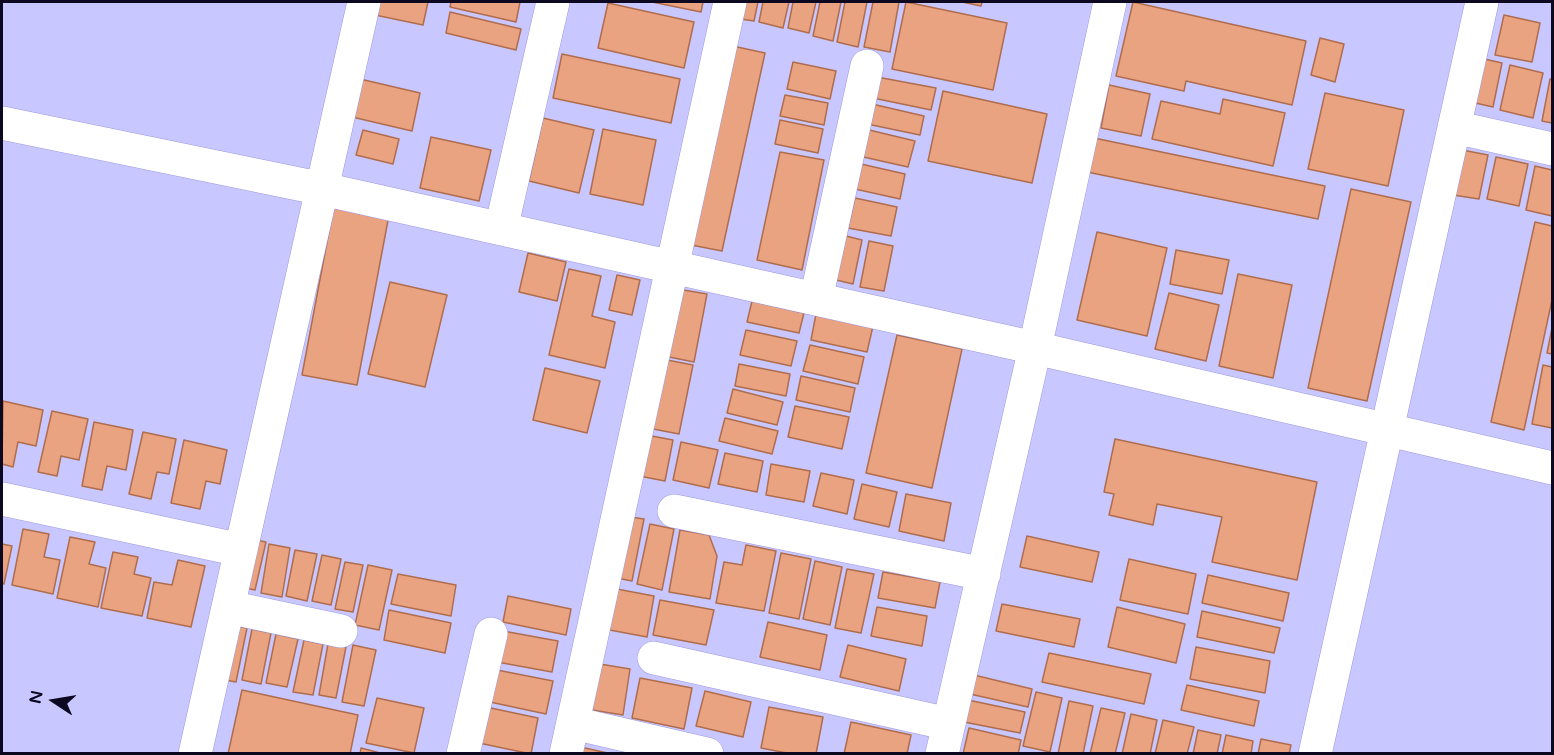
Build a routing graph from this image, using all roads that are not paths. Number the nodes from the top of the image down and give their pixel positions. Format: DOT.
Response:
graph roads {
  1 [pos="364,2"];
  2 [pos="553,2"];
  3 [pos="730,2"];
  4 [pos="1110,2"];
  5 [pos="1482,2"];
  6 [pos="867,66"];
  7 [pos="2,123"];
  8 [pos="1454,127"];
  9 [pos="1552,149"];
  10 [pos="323,189"];
  11 [pos="501,229"];
  12 [pos="670,267"];
  13 [pos="816,299"];
  14 [pos="1035,348"];
  15 [pos="1387,429"];
  16 [pos="1552,468"];
  17 [pos="2,499"];
  18 [pos="674,511"];
  19 [pos="241,550"];
  20 [pos="984,574"];
  21 [pos="228,607"];
  22 [pos="341,631"];
  23 [pos="491,634"];
  24 [pos="654,658"];
  25 [pos="570,738"];
  26 [pos="946,739"];
  27 [pos="195,753"];
  28 [pos="464,753"];
  29 [pos="707,753"];
  30 [pos="1315,753"];
  1 -- 10 [label="street"];
  2 -- 11 [label="street"];
  3 -- 12 [label="street"];
  4 -- 14 [label="street"];
  5 -- 8 [label="street"];
  6 -- 13 [label="street"];
  7 -- 10 [label="street"];
  8 -- 9 [label="street"];
  8 -- 15 [label="street"];
  10 -- 11 [label="street"];
  10 -- 19 [label="street"];
  11 -- 12 [label="street"];
  12 -- 13 [label="street"];
  12 -- 25 [label="street"];
  13 -- 14 [label="street"];
  14 -- 15 [label="street"];
  14 -- 20 [label="street"];
  15 -- 16 [label="street"];
  15 -- 30 [label="street"];
  17 -- 19 [label="street"];
  18 -- 20 [label="street"];
  19 -- 21 [label="street"];
  20 -- 26 [label="street"];
  21 -- 22 [label="street"];
  21 -- 27 [label="street"];
  23 -- 28 [label="street"];
  24 -- 26 [label="street"];
  25 -- 29 [label="street"];
}
